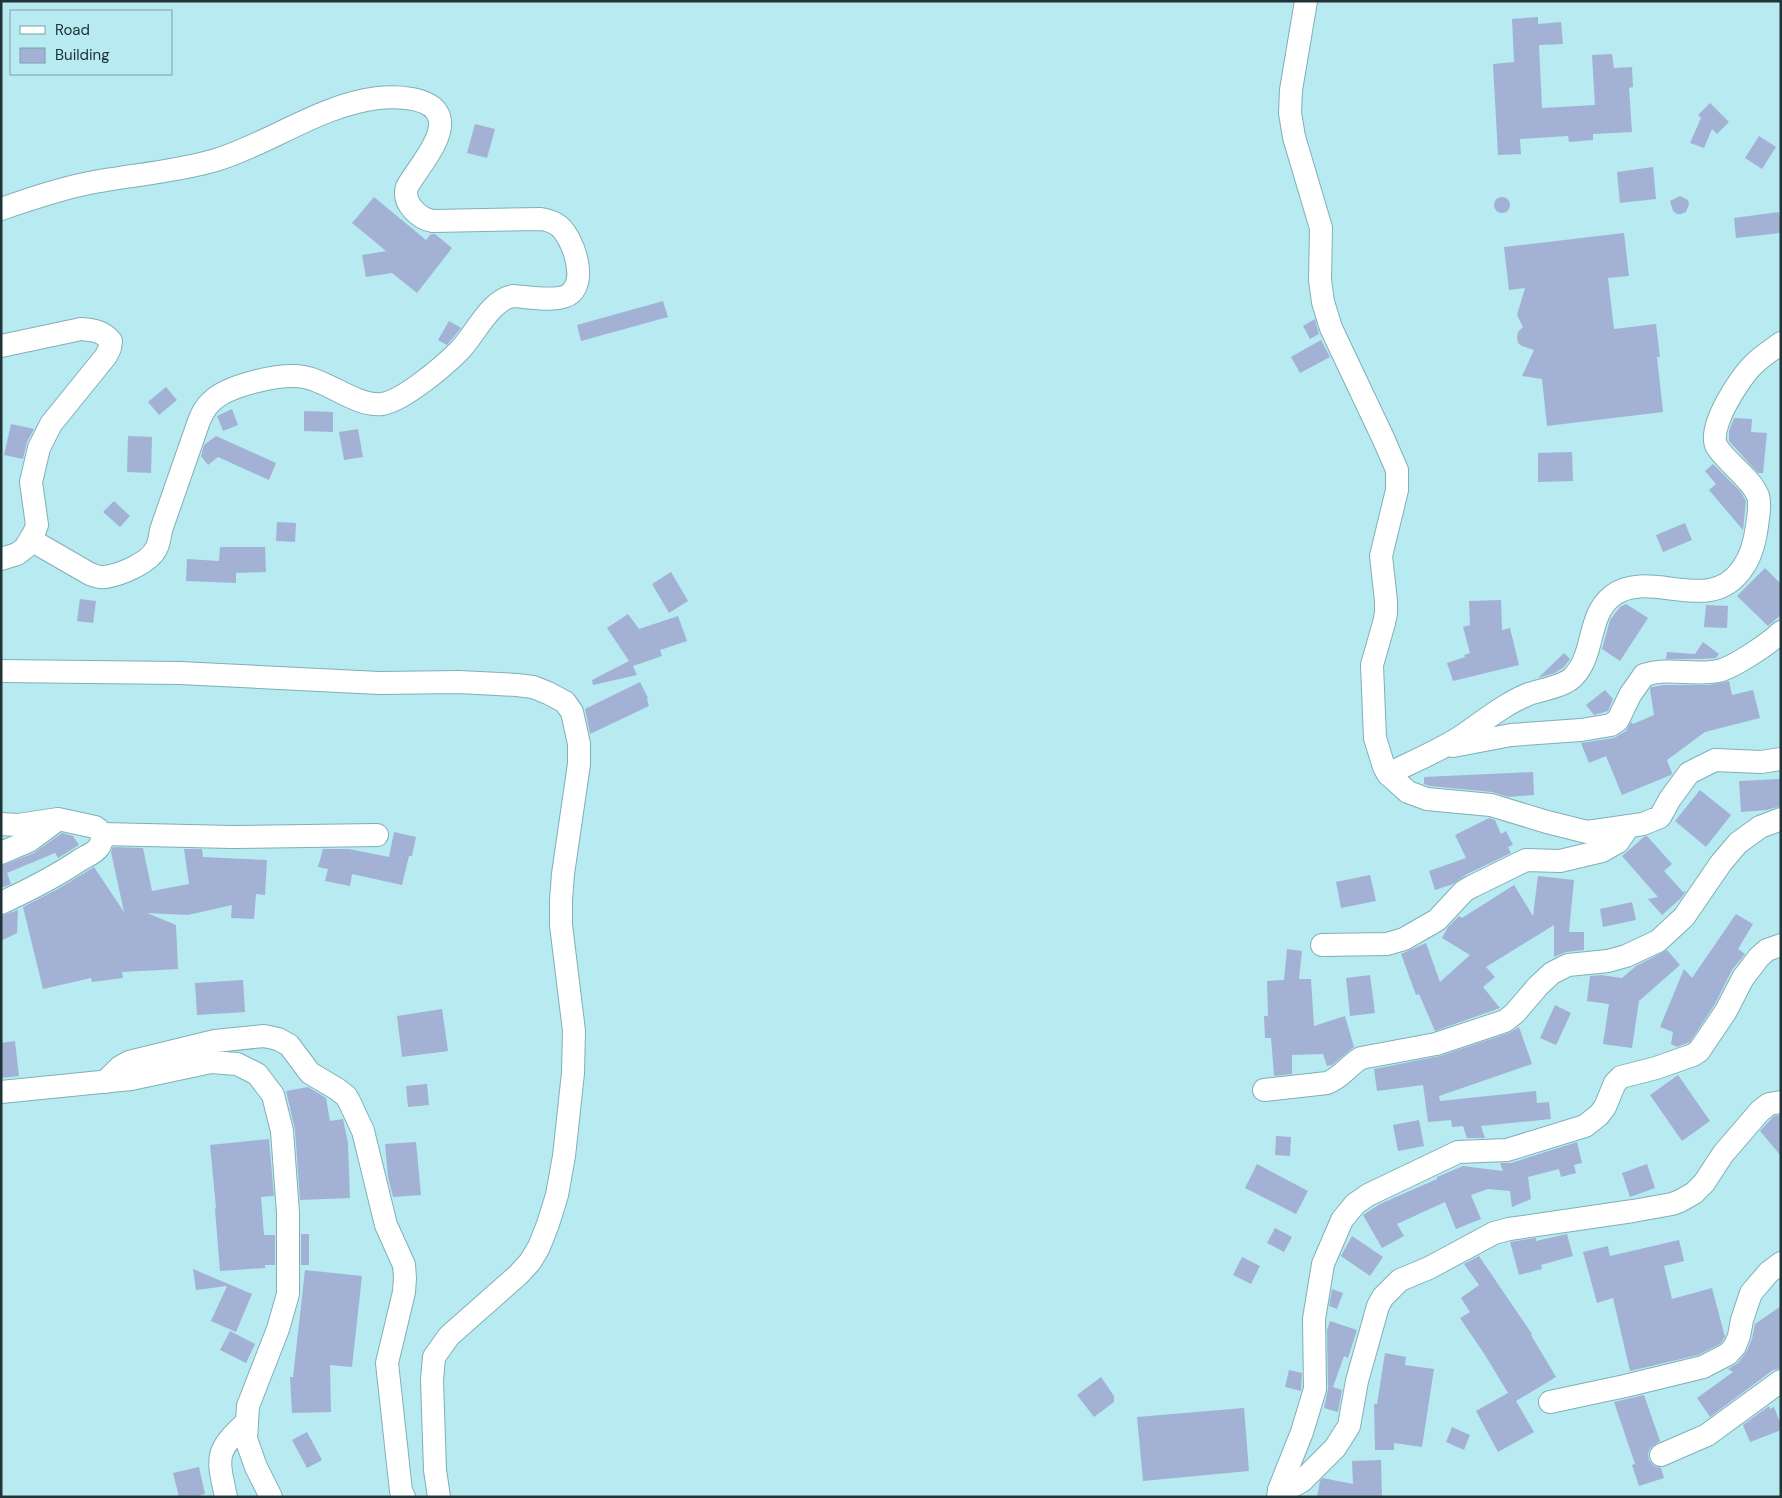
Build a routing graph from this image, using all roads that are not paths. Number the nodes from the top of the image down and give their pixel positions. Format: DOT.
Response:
graph roads {
  1 [pos="1306,1"];
  2 [pos="1,209"];
  3 [pos="1781,343"];
  4 [pos="1,346"];
  5 [pos="31,540"];
  6 [pos="1,559"];
  7 [pos="1781,632"];
  8 [pos="1,671"];
  9 [pos="1439,748"];
  10 [pos="1781,759"];
  11 [pos="1388,774"];
  12 [pos="1781,819"];
  13 [pos="58,820"];
  14 [pos="1,824"];
  15 [pos="1629,826"];
  16 [pos="102,834"];
  17 [pos="377,835"];
  18 [pos="1,853"];
  19 [pos="1,903"];
  20 [pos="1322,945"];
  21 [pos="1781,945"];
  22 [pos="105,1082"];
  23 [pos="1264,1090"];
  24 [pos="1,1092"];
  25 [pos="1781,1102"];
  26 [pos="1781,1263"];
  27 [pos="1781,1381"];
  28 [pos="1550,1402"];
  29 [pos="246,1422"];
  30 [pos="1661,1455"];
  31 [pos="1279,1493"];
  32 [pos="226,1497"];
  33 [pos="271,1497"];
  34 [pos="404,1497"];
  35 [pos="439,1497"];
  1 -- 11 [label="street"];
  2 -- 5 [label="street"];
  3 -- 9 [label="street"];
  4 -- 5 [label="street"];
  5 -- 6 [label="street"];
  7 -- 9 [label="street"];
  8 -- 35 [label="street"];
  9 -- 11 [label="street"];
  10 -- 15 [label="street"];
  11 -- 15 [label="street"];
  12 -- 23 [label="street"];
  13 -- 14 [label="street"];
  13 -- 16 [label="street"];
  13 -- 18 [label="street"];
  15 -- 20 [label="street"];
  16 -- 17 [label="street"];
  16 -- 19 [label="street"];
  21 -- 31 [label="street"];
  22 -- 24 [label="street"];
  22 -- 29 [label="street"];
  22 -- 34 [label="street"];
  25 -- 31 [label="street"];
  26 -- 28 [label="street"];
  27 -- 30 [label="street"];
  29 -- 32 [label="street"];
  29 -- 33 [label="street"];
}
